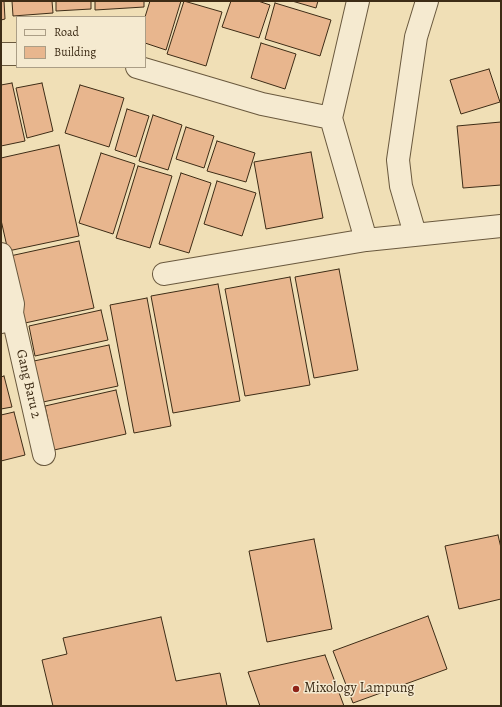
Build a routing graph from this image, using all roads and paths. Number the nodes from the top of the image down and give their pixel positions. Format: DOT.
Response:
graph roads {
  1 [pos="358,1"];
  2 [pos="427,1"];
  3 [pos="1,54"];
  4 [pos="16,54"];
  5 [pos="140,68"];
  6 [pos="331,118"];
  7 [pos="501,226"];
  8 [pos="415,234"];
  9 [pos="366,240"];
  10 [pos="1,254"];
  11 [pos="164,274"];
  12 [pos="7,318"];
  13 [pos="44,454"];
  1 -- 6 [label="street"];
  2 -- 8 [label="street"];
  3 -- 4 [label="street"];
  5 -- 6 [label="street"];
  6 -- 9 [label="street"];
  7 -- 8 [label="street"];
  8 -- 9 [label="street"];
  9 -- 11 [label="street"];
  10 -- 12 [label="street, Gang Baru 2"];
  12 -- 13 [label="street, Gang Baru 2"];
}
